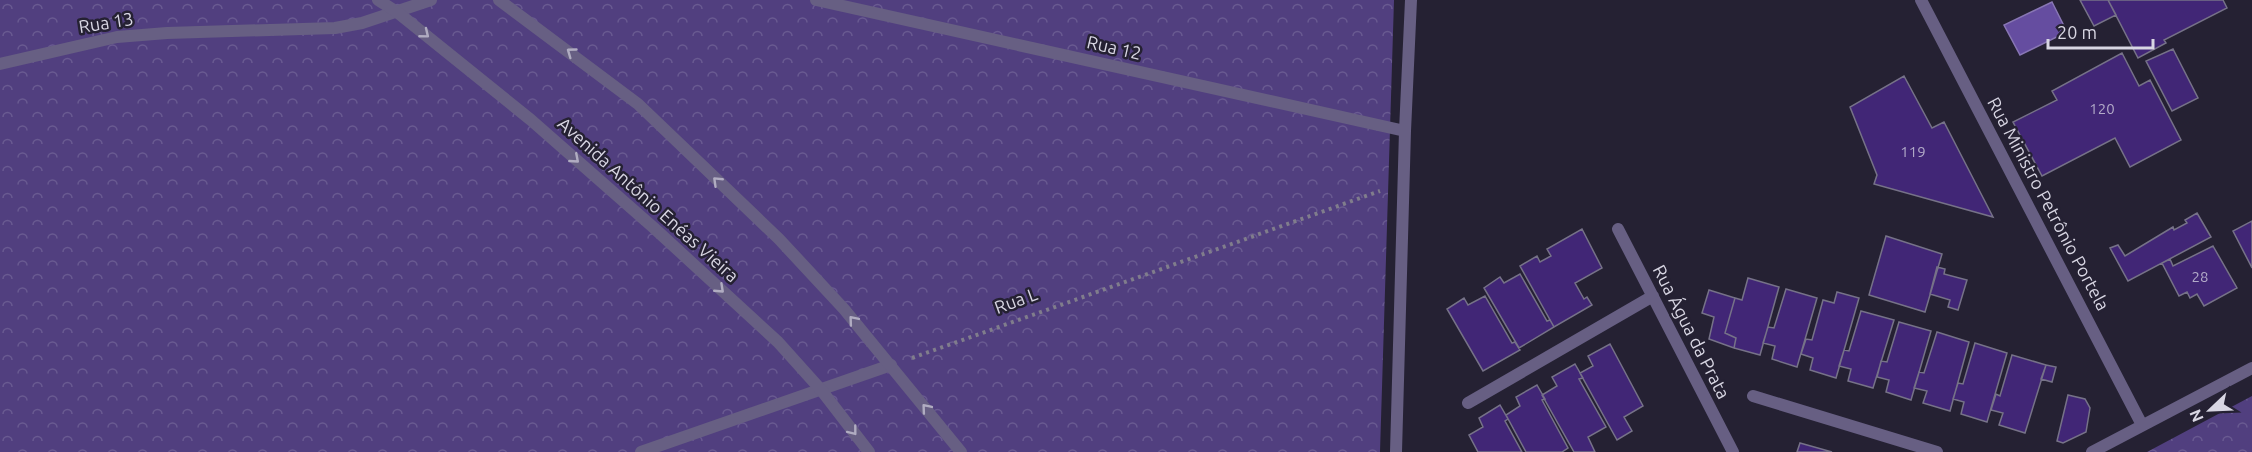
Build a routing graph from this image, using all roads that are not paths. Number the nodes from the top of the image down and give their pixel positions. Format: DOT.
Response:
graph roads {
  1 [pos="378,0"];
  2 [pos="431,0"];
  3 [pos="499,0"];
  4 [pos="816,0"];
  5 [pos="1411,0"];
  6 [pos="1921,0"];
  7 [pos="398,12"];
  8 [pos="0,63"];
  9 [pos="1405,131"];
  10 [pos="1618,229"];
  11 [pos="1653,296"];
  12 [pos="891,365"];
  13 [pos="2252,368"];
  14 [pos="822,391"];
  15 [pos="1753,396"];
  16 [pos="1468,403"];
  17 [pos="2142,425"];
  18 [pos="641,452"];
  19 [pos="869,452"];
  20 [pos="961,452"];
  21 [pos="1396,452"];
  22 [pos="1733,452"];
  23 [pos="1937,452"];
  24 [pos="2092,452"];
  1 -- 7 [label="street, Avenida Antônio Enéas Vieira"];
  2 -- 7 [label="street"];
  12 -- 3 [label="street, one-way"];
  4 -- 9 [label="street, Rua 12"];
  5 -- 9 [label="street"];
  6 -- 17 [label="street, Rua Ministro Petrônio Portela"];
  7 -- 8 [label="street, Rua 13"];
  7 -- 14 [label="street, Avenida Antônio Enéas Vieira, one-way"];
  9 -- 21 [label="street"];
  10 -- 11 [label="street, Rua Água da Prata"];
  11 -- 16 [label="street"];
  11 -- 22 [label="street, Rua Água da Prata"];
  12 -- 14 [label="street"];
  20 -- 12 [label="street, one-way"];
  13 -- 17 [label="street"];
  14 -- 18 [label="street"];
  14 -- 19 [label="street, Avenida Antônio Enéas Vieira, one-way"];
  15 -- 23 [label="street"];
  17 -- 24 [label="street"];
}
